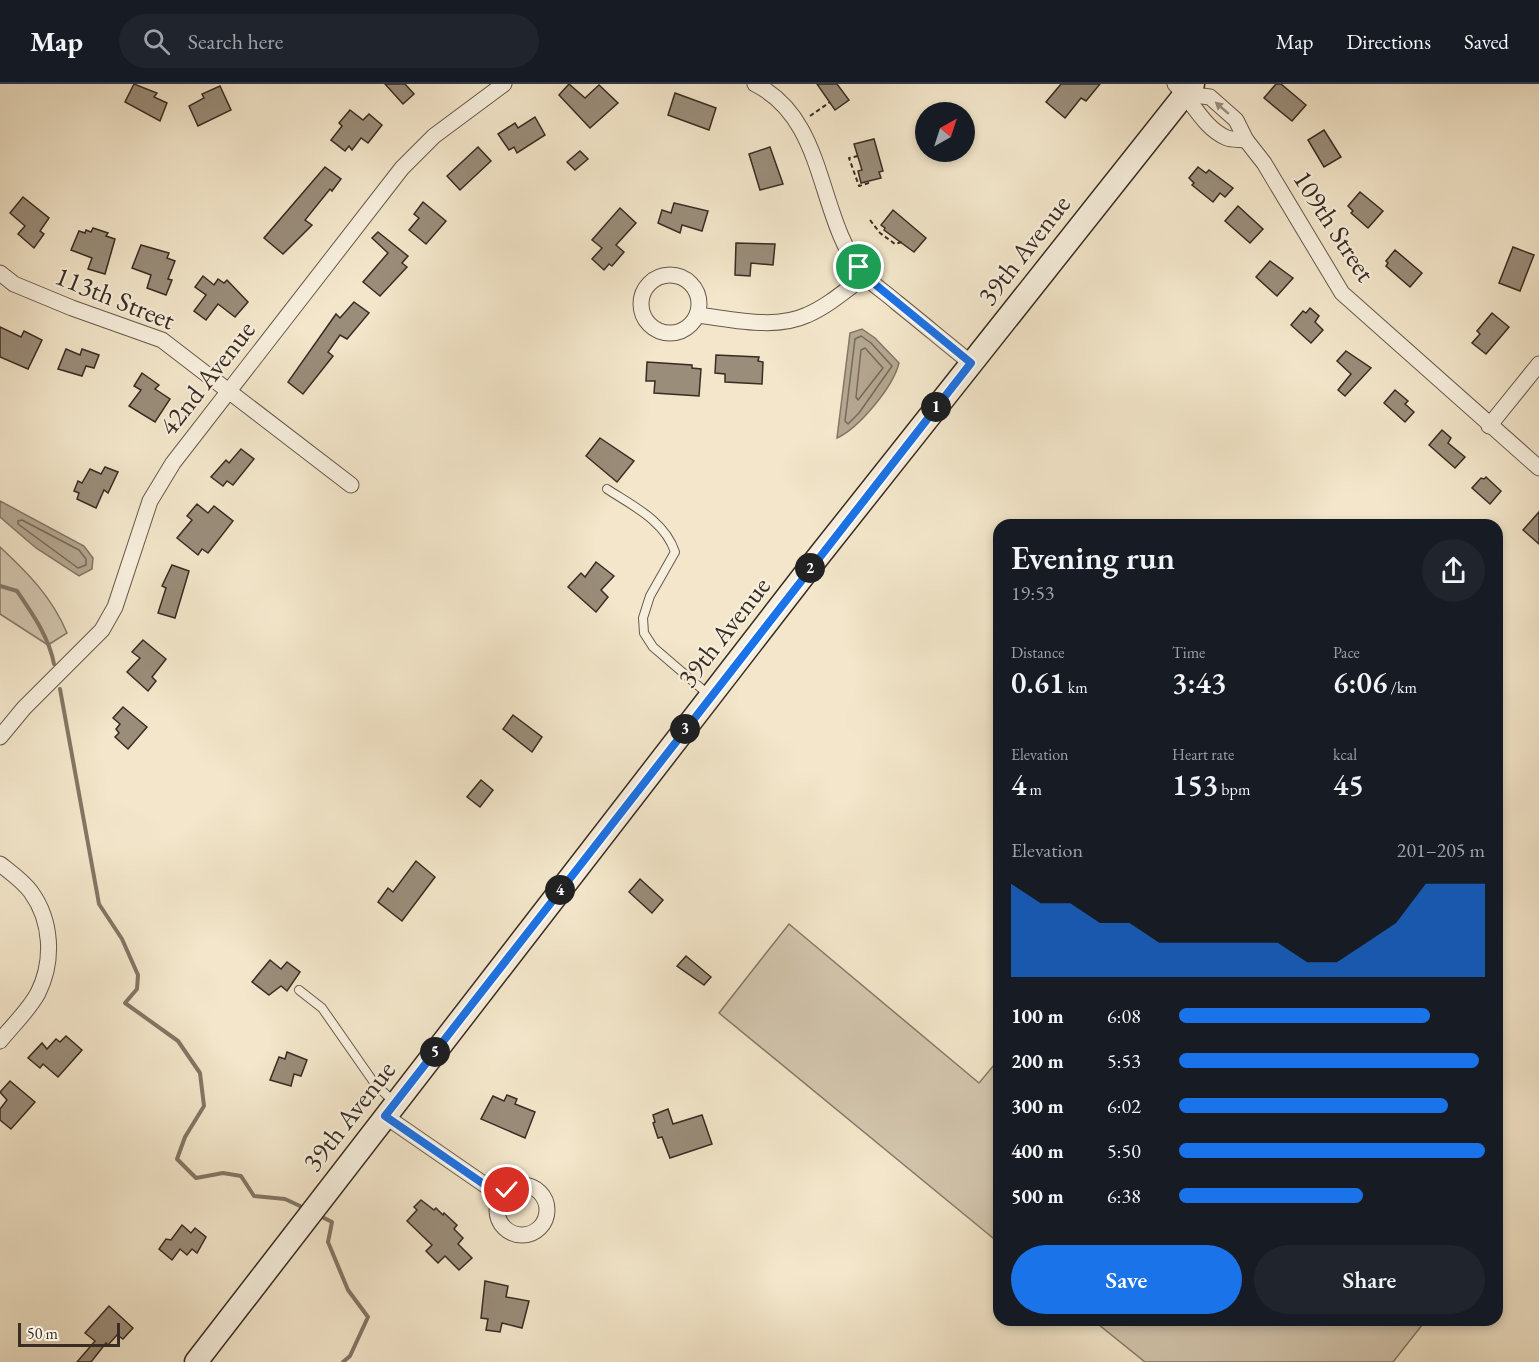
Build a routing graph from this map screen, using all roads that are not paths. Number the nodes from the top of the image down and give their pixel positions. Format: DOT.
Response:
graph roads {
  1 [pos="504,84"];
  2 [pos="754,84"];
  3 [pos="1184,87"];
  4 [pos="0,273"];
  5 [pos="865,276"];
  6 [pos="697,315"];
  7 [pos="971,363"];
  8 [pos="1539,364"];
  9 [pos="229,390"];
  10 [pos="1489,426"];
  11 [pos="1539,468"];
  12 [pos="351,485"];
  13 [pos="607,489"];
  14 [pos="710,696"];
  15 [pos="0,737"];
  16 [pos="0,864"];
  17 [pos="299,990"];
  18 [pos="0,1041"];
  19 [pos="390,1109"];
  20 [pos="501,1196"];
  21 [pos="196,1362"];
  1 -- 9 [label="street, 42nd Avenue"];
  2 -- 5 [label="street"];
  3 -- 7 [label="main road, 39th Avenue"];
  3 -- 10 [label="street, 109th Street"];
  4 -- 9 [label="street, 113th Street"];
  5 -- 6 [label="street"];
  5 -- 7 [label="street"];
  7 -- 14 [label="main road, 39th Avenue"];
  8 -- 10 [label="street"];
  9 -- 12 [label="street, 113th Street"];
  9 -- 15 [label="street, 42nd Avenue"];
  10 -- 11 [label="street, 109th Street"];
  13 -- 14 [label="lane"];
  14 -- 19 [label="main road, 39th Avenue"];
  16 -- 18 [label="street"];
  17 -- 19 [label="lane"];
  19 -- 20 [label="street"];
  19 -- 21 [label="main road, 39th Avenue"];
}
